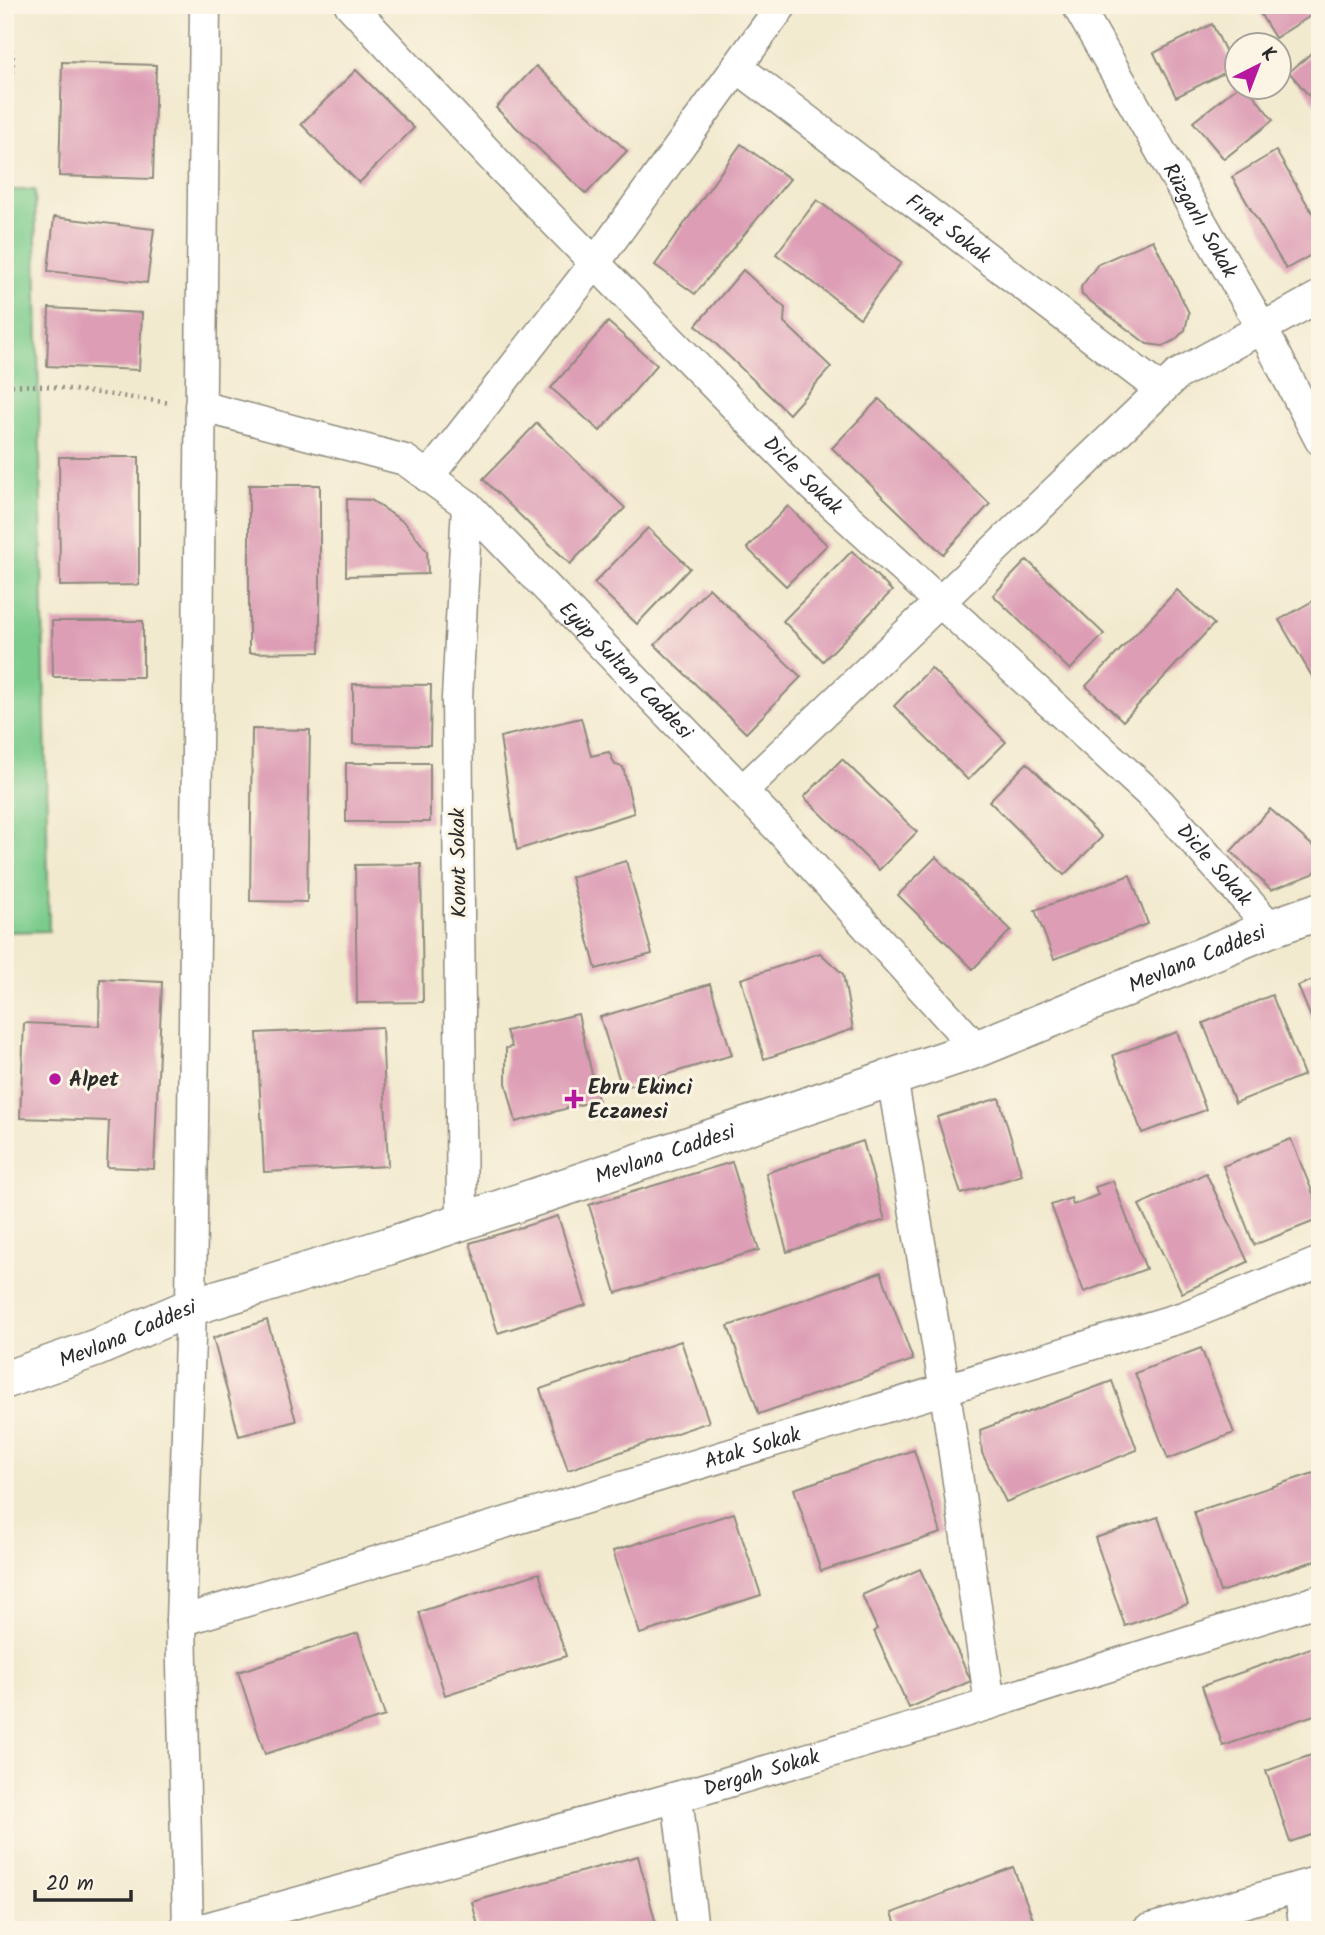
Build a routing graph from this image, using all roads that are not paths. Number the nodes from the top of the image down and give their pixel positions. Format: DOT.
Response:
graph roads {
  1 [pos="205,5"];
  2 [pos="350,5"];
  3 [pos="782,5"];
  4 [pos="1077,5"];
  5 [pos="737,67"];
  6 [pos="595,263"];
  7 [pos="1320,296"];
  8 [pos="1262,328"];
  9 [pos="1161,390"];
  10 [pos="200,407"];
  11 [pos="1320,440"];
  12 [pos="429,477"];
  13 [pos="467,505"];
  14 [pos="939,601"];
  15 [pos="742,791"];
  16 [pos="1320,911"];
  17 [pos="1271,928"];
  18 [pos="977,1049"];
  19 [pos="892,1077"];
  20 [pos="462,1222"];
  21 [pos="1320,1262"];
  22 [pos="191,1307"];
  23 [pos="5,1380"];
  24 [pos="945,1391"];
  25 [pos="1320,1600"];
  26 [pos="181,1621"];
  27 [pos="990,1704"];
  28 [pos="677,1797"];
  29 [pos="1309,1884"];
  30 [pos="188,1930"];
  31 [pos="200,1930"];
  32 [pos="693,1930"];
  33 [pos="1147,1930"];
  34 [pos="1305,1930"];
  1 -- 10 [label="street"];
  2 -- 6 [label="street, Dicle Sokak"];
  3 -- 5 [label="street"];
  4 -- 8 [label="street, Rüzgarlı Sokak"];
  5 -- 6 [label="street"];
  5 -- 9 [label="street, Fırat Sokak"];
  6 -- 12 [label="street"];
  6 -- 14 [label="street, Dicle Sokak"];
  7 -- 8 [label="street"];
  8 -- 9 [label="street"];
  8 -- 11 [label="street, Rüzgarlı Sokak"];
  9 -- 14 [label="street"];
  10 -- 12 [label="street, Eyüp Sultan Caddesi"];
  10 -- 22 [label="street"];
  12 -- 13 [label="street, Eyüp Sultan Caddesi"];
  13 -- 15 [label="street, Eyüp Sultan Caddesi"];
  13 -- 20 [label="street, Konut Sokak"];
  14 -- 15 [label="street"];
  14 -- 17 [label="street, Dicle Sokak"];
  15 -- 18 [label="street, Eyüp Sultan Caddesi"];
  16 -- 17 [label="street, Mevlana Caddesi"];
  17 -- 18 [label="street, Mevlana Caddesi"];
  18 -- 19 [label="street, Mevlana Caddesi"];
  19 -- 20 [label="street, Mevlana Caddesi"];
  19 -- 24 [label="street"];
  20 -- 22 [label="street, Mevlana Caddesi"];
  21 -- 24 [label="street, Atak Sokak"];
  22 -- 23 [label="street, Mevlana Caddesi"];
  22 -- 26 [label="street"];
  24 -- 26 [label="street, Atak Sokak"];
  24 -- 27 [label="street"];
  25 -- 27 [label="street, Dergah Sokak"];
  26 -- 30 [label="street"];
  27 -- 28 [label="street, Dergah Sokak"];
  28 -- 31 [label="street, Dergah Sokak"];
  28 -- 32 [label="street"];
  29 -- 33 [label="street"];
  29 -- 34 [label="street"];
}
